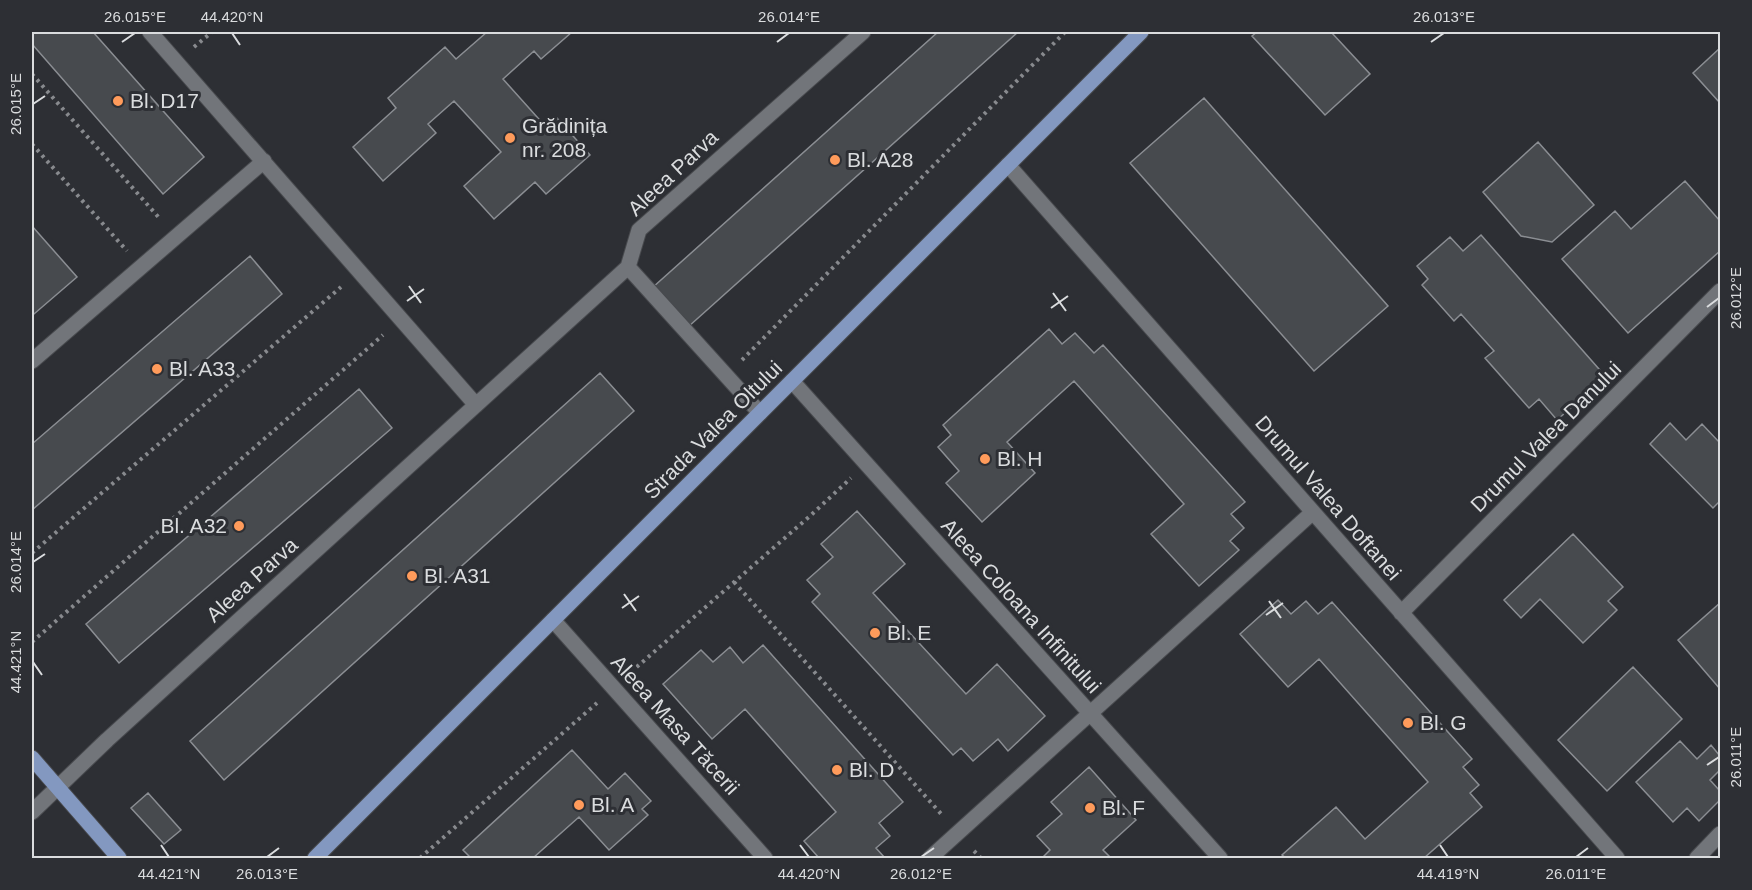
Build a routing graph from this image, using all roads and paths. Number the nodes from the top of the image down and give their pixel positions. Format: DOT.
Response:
graph roads {
  1 [pos="150,32"];
  2 [pos="863,32"];
  3 [pos="1065,32"];
  4 [pos="1141,32"];
  5 [pos="32,74"];
  6 [pos="32,144"];
  7 [pos="264,161"];
  8 [pos="1008,165"];
  9 [pos="176,237"];
  10 [pos="140,267"];
  11 [pos="628,267"];
  12 [pos="360,271"];
  13 [pos="1720,291"];
  14 [pos="402,319"];
  15 [pos="32,361"];
  16 [pos="726,375"];
  17 [pos="792,381"];
  18 [pos="476,405"];
  19 [pos="760,413"];
  20 [pos="867,464"];
  21 [pos="1313,512"];
  22 [pos="32,553"];
  23 [pos="734,582"];
  24 [pos="1401,613"];
  25 [pos="553,620"];
  26 [pos="32,642"];
  27 [pos="614,688"];
  28 [pos="1089,714"];
  29 [pos="32,758"];
  30 [pos="57,786"];
  31 [pos="32,812"];
  32 [pos="958,833"];
  33 [pos="1720,834"];
  34 [pos="323,856"];
  35 [pos="119,858"];
  36 [pos="420,858"];
  37 [pos="765,858"];
  38 [pos="930,858"];
  39 [pos="1220,858"];
  40 [pos="1617,858"];
  41 [pos="1697,858"];
  1 -- 7 [label="street"];
  2 -- 11 [label="street, Aleea Parva"];
  3 -- 16 [label="path"];
  4 -- 8 [label="main road, Strada Valea Oltului"];
  5 -- 9 [label="path"];
  6 -- 10 [label="path"];
  7 -- 9 [label="street"];
  7 -- 12 [label="street"];
  8 -- 17 [label="main road, Strada Valea Oltului"];
  8 -- 21 [label="street, Drumul Valea Doftanei"];
  9 -- 10 [label="street"];
  10 -- 15 [label="street"];
  11 -- 16 [label="street"];
  11 -- 18 [label="street, Aleea Parva"];
  12 -- 14 [label="street"];
  12 -- 22 [label="path"];
  13 -- 24 [label="street, Drumul Valea Danului"];
  14 -- 18 [label="street"];
  14 -- 26 [label="path"];
  16 -- 19 [label="street"];
  17 -- 19 [label="main road, Strada Valea Oltului"];
  17 -- 20 [label="street, Aleea Coloana Infinitului"];
  18 -- 30 [label="street, Aleea Parva"];
  19 -- 25 [label="main road, Strada Valea Oltului"];
  20 -- 23 [label="path"];
  20 -- 28 [label="street, Aleea Coloana Infinitului"];
  21 -- 24 [label="street, Drumul Valea Doftanei"];
  21 -- 28 [label="street"];
  23 -- 27 [label="path"];
  23 -- 32 [label="path"];
  24 -- 40 [label="street, Drumul Valea Doftanei"];
  25 -- 27 [label="street, Aleea Masa Tăcerii"];
  25 -- 34 [label="main road, Strada Valea Oltului"];
  27 -- 36 [label="path"];
  27 -- 37 [label="street, Aleea Masa Tăcerii"];
  28 -- 32 [label="street"];
  28 -- 39 [label="street, Aleea Coloana Infinitului"];
  29 -- 30 [label="main road"];
  30 -- 31 [label="street, Aleea Parva"];
  30 -- 35 [label="main road"];
  32 -- 38 [label="street"];
  33 -- 41 [label="street"];
}
